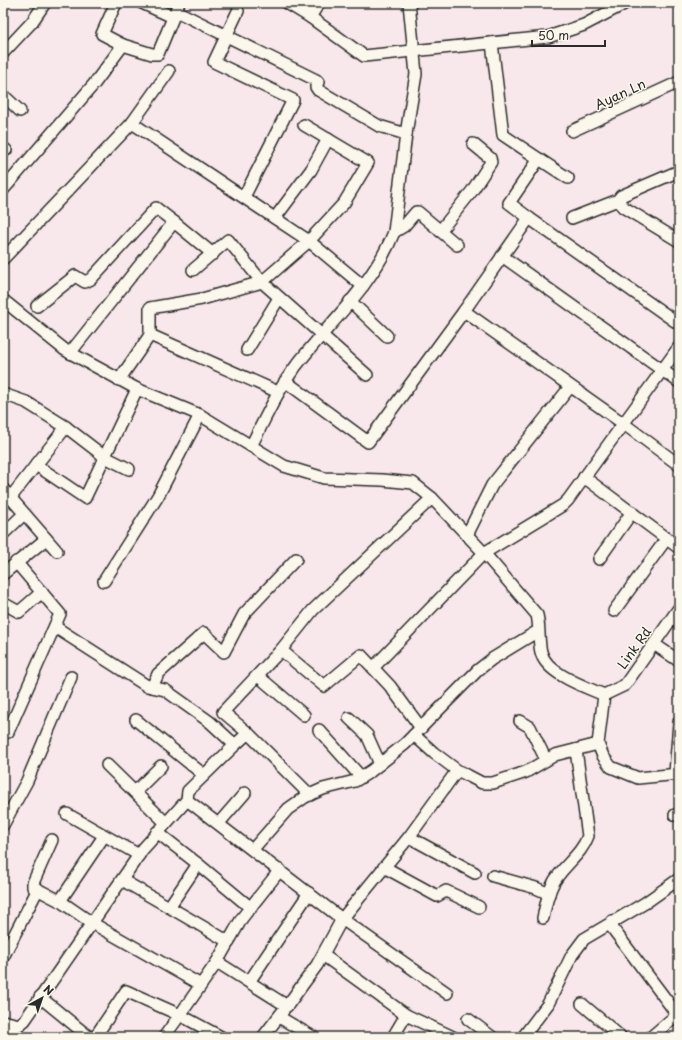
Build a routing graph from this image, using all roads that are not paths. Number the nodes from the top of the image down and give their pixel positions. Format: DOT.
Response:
graph roads {
  1 [pos="45,3"];
  2 [pos="116,3"];
  3 [pos="142,3"];
  4 [pos="287,3"];
  5 [pos="319,3"];
  6 [pos="409,3"];
  7 [pos="626,3"];
  8 [pos="176,10"];
  9 [pos="238,11"];
  10 [pos="310,17"];
  11 [pos="225,35"];
  12 [pos="492,44"];
  13 [pos="123,45"];
  14 [pos="5,46"];
  15 [pos="414,51"];
  16 [pos="169,71"];
  17 [pos="679,82"];
  18 [pos="3,95"];
  19 [pos="20,111"];
  20 [pos="132,123"];
  21 [pos="304,125"];
  22 [pos="572,131"];
  23 [pos="406,134"];
  24 [pos="328,139"];
  25 [pos="473,144"];
  26 [pos="539,159"];
  27 [pos="679,171"];
  28 [pos="568,178"];
  29 [pos="3,190"];
  30 [pos="244,197"];
  31 [pos="618,200"];
  32 [pos="275,218"];
  33 [pos="529,218"];
  34 [pos="572,218"];
  35 [pos="174,222"];
  36 [pos="440,231"];
  37 [pos="394,232"];
  38 [pos="309,241"];
  39 [pos="679,241"];
  40 [pos="457,245"];
  41 [pos="213,254"];
  42 [pos="502,256"];
  43 [pos="3,259"];
  44 [pos="193,270"];
  45 [pos="262,282"];
  46 [pos="363,286"];
  47 [pos="279,298"];
  48 [pos="3,300"];
  49 [pos="350,302"];
  50 [pos="37,306"];
  51 [pos="464,311"];
  52 [pos="679,324"];
  53 [pos="150,335"];
  54 [pos="321,335"];
  55 [pos="387,336"];
  56 [pos="679,347"];
  57 [pos="247,350"];
  58 [pos="70,353"];
  59 [pos="662,370"];
  60 [pos="367,375"];
  61 [pos="119,380"];
  62 [pos="285,381"];
  63 [pos="679,382"];
  64 [pos="570,387"];
  65 [pos="137,389"];
  66 [pos="278,392"];
  67 [pos="3,394"];
  68 [pos="200,415"];
  69 [pos="624,424"];
  70 [pos="66,427"];
  71 [pos="251,446"];
  72 [pos="105,457"];
  73 [pos="36,465"];
  74 [pos="679,465"];
  75 [pos="129,469"];
  76 [pos="584,477"];
  77 [pos="3,489"];
  78 [pos="10,498"];
  79 [pos="432,498"];
  80 [pos="632,512"];
  81 [pos="24,514"];
  82 [pos="3,534"];
  83 [pos="467,535"];
  84 [pos="46,538"];
  85 [pos="667,538"];
  86 [pos="679,548"];
  87 [pos="57,551"];
  88 [pos="484,552"];
  89 [pos="296,559"];
  90 [pos="598,559"];
  91 [pos="16,562"];
  92 [pos="3,574"];
  93 [pos="104,581"];
  94 [pos="42,592"];
  95 [pos="3,603"];
  96 [pos="679,608"];
  97 [pos="614,611"];
  98 [pos="55,627"];
  99 [pos="538,631"];
  100 [pos="654,644"];
  101 [pos="281,650"];
  102 [pos="679,661"];
  103 [pos="373,668"];
  104 [pos="258,676"];
  105 [pos="72,677"];
  106 [pos="152,687"];
  107 [pos="604,695"];
  108 [pos="304,715"];
  109 [pos="349,718"];
  110 [pos="136,720"];
  111 [pos="520,721"];
  112 [pos="679,722"];
  113 [pos="319,730"];
  114 [pos="8,732"];
  115 [pos="418,732"];
  116 [pos="248,733"];
  117 [pos="598,744"];
  118 [pos="235,745"];
  119 [pos="576,750"];
  120 [pos="546,760"];
  121 [pos="380,764"];
  122 [pos="107,765"];
  123 [pos="161,766"];
  124 [pos="458,771"];
  125 [pos="204,774"];
  126 [pos="677,774"];
  127 [pos="361,777"];
  128 [pos="135,792"];
  129 [pos="245,793"];
  130 [pos="310,795"];
  131 [pos="187,800"];
  132 [pos="67,814"];
  133 [pos="166,823"];
  134 [pos="219,823"];
  135 [pos="3,825"];
  136 [pos="157,832"];
  137 [pos="104,836"];
  138 [pos="409,837"];
  139 [pos="52,840"];
  140 [pos="253,849"];
  141 [pos="138,855"];
  142 [pos="198,864"];
  143 [pos="384,867"];
  144 [pos="280,870"];
  145 [pos="475,873"];
  146 [pos="493,876"];
  147 [pos="679,879"];
  148 [pos="122,880"];
  149 [pos="38,889"];
  150 [pos="309,893"];
  151 [pos="549,894"];
  152 [pos="60,901"];
  153 [pos="169,907"];
  154 [pos="478,907"];
  155 [pos="251,908"];
  156 [pos="543,918"];
  157 [pos="342,919"];
  158 [pos="612,921"];
  159 [pos="92,923"];
  160 [pos="228,942"];
  161 [pos="322,955"];
  162 [pos="3,956"];
  163 [pos="217,962"];
  164 [pos="249,982"];
  165 [pos="201,985"];
  166 [pos="447,993"];
  167 [pos="40,997"];
  168 [pos="582,1004"];
  169 [pos="287,1006"];
  170 [pos="180,1015"];
  171 [pos="406,1015"];
  172 [pos="678,1015"];
  173 [pos="279,1017"];
  174 [pos="468,1019"];
  175 [pos="3,1021"];
  176 [pos="3,1027"];
  177 [pos="527,1036"];
  178 [pos="20,1037"];
  179 [pos="89,1037"];
  180 [pos="95,1037"];
  181 [pos="164,1037"];
  182 [pos="221,1037"];
  183 [pos="263,1037"];
  184 [pos="312,1037"];
  185 [pos="393,1037"];
  186 [pos="453,1037"];
  187 [pos="492,1037"];
  188 [pos="621,1037"];
  189 [pos="651,1037"];
  1 -- 14 [label="street"];
  2 -- 13 [label="street"];
  3 -- 8 [label="street"];
  4 -- 10 [label="street"];
  5 -- 10 [label="street"];
  6 -- 15 [label="street"];
  7 -- 12 [label="street"];
  8 -- 11 [label="street"];
  8 -- 13 [label="street"];
  9 -- 11 [label="street"];
  10 -- 15 [label="street"];
  11 -- 23 [label="street"];
  11 -- 30 [label="street"];
  12 -- 15 [label="street"];
  12 -- 26 [label="street"];
  13 -- 29 [label="street"];
  15 -- 23 [label="street"];
  16 -- 20 [label="street"];
  17 -- 22 [label="street, Ayan Ln"];
  18 -- 19 [label="street"];
  20 -- 30 [label="street"];
  20 -- 43 [label="street"];
  21 -- 24 [label="street"];
  23 -- 37 [label="street"];
  24 -- 32 [label="street"];
  24 -- 38 [label="street"];
  25 -- 36 [label="street"];
  26 -- 28 [label="street"];
  26 -- 33 [label="street"];
  27 -- 31 [label="street"];
  30 -- 32 [label="street"];
  31 -- 34 [label="street"];
  31 -- 39 [label="street"];
  32 -- 38 [label="street"];
  33 -- 42 [label="street"];
  33 -- 52 [label="street"];
  35 -- 41 [label="street"];
  35 -- 50 [label="street"];
  35 -- 58 [label="street"];
  36 -- 37 [label="street"];
  36 -- 40 [label="street"];
  37 -- 46 [label="street"];
  38 -- 45 [label="street"];
  38 -- 46 [label="street"];
  41 -- 44 [label="street"];
  41 -- 45 [label="street"];
  42 -- 51 [label="street"];
  42 -- 59 [label="street"];
  45 -- 47 [label="street"];
  45 -- 53 [label="street"];
  46 -- 49 [label="street"];
  47 -- 54 [label="street"];
  47 -- 57 [label="street"];
  48 -- 58 [label="street"];
  49 -- 54 [label="street"];
  49 -- 55 [label="street"];
  51 -- 62 [label="street"];
  51 -- 64 [label="street"];
  53 -- 61 [label="street"];
  53 -- 66 [label="street"];
  54 -- 60 [label="street"];
  54 -- 62 [label="street"];
  56 -- 59 [label="street"];
  58 -- 61 [label="street"];
  59 -- 63 [label="street"];
  59 -- 69 [label="street"];
  61 -- 65 [label="street"];
  62 -- 66 [label="street"];
  64 -- 69 [label="street"];
  64 -- 83 [label="street"];
  65 -- 68 [label="street"];
  65 -- 72 [label="street"];
  66 -- 71 [label="street"];
  67 -- 70 [label="street"];
  68 -- 71 [label="street"];
  68 -- 93 [label="street"];
  69 -- 74 [label="street"];
  69 -- 76 [label="street"];
  70 -- 72 [label="street"];
  70 -- 73 [label="street"];
  71 -- 79 [label="street"];
  72 -- 73 [label="street"];
  72 -- 75 [label="street"];
  73 -- 78 [label="street"];
  76 -- 80 [label="street"];
  76 -- 88 [label="street"];
  77 -- 78 [label="street"];
  78 -- 81 [label="street"];
  79 -- 83 [label="street"];
  79 -- 101 [label="street"];
  80 -- 85 [label="street"];
  80 -- 90 [label="street"];
  81 -- 82 [label="street"];
  81 -- 84 [label="street"];
  83 -- 88 [label="street"];
  84 -- 87 [label="street"];
  84 -- 91 [label="street"];
  85 -- 86 [label="street"];
  85 -- 97 [label="street"];
  88 -- 99 [label="street"];
  88 -- 103 [label="street"];
  89 -- 106 [label="street"];
  91 -- 92 [label="street"];
  91 -- 94 [label="street"];
  94 -- 95 [label="street"];
  94 -- 98 [label="street"];
  96 -- 100 [label="street, Link Rd"];
  98 -- 106 [label="street"];
  98 -- 114 [label="street"];
  99 -- 107 [label="street"];
  99 -- 115 [label="street"];
  100 -- 102 [label="street"];
  100 -- 107 [label="street, Link Rd"];
  101 -- 103 [label="street"];
  101 -- 104 [label="street"];
  103 -- 115 [label="street"];
  104 -- 108 [label="street"];
  104 -- 116 [label="street"];
  105 -- 135 [label="street"];
  106 -- 118 [label="street"];
  107 -- 117 [label="street"];
  109 -- 121 [label="street"];
  110 -- 125 [label="street"];
  111 -- 120 [label="street"];
  112 -- 126 [label="street"];
  113 -- 127 [label="street"];
  115 -- 121 [label="street"];
  115 -- 124 [label="street"];
  116 -- 118 [label="street"];
  116 -- 130 [label="street"];
  117 -- 119 [label="street"];
  117 -- 126 [label="street"];
  118 -- 125 [label="street"];
  119 -- 120 [label="street"];
  119 -- 151 [label="street"];
  120 -- 124 [label="street"];
  121 -- 127 [label="street"];
  122 -- 128 [label="street"];
  123 -- 128 [label="street"];
  124 -- 138 [label="street"];
  125 -- 131 [label="street"];
  127 -- 130 [label="street"];
  128 -- 133 [label="street"];
  129 -- 134 [label="street"];
  130 -- 140 [label="street"];
  131 -- 133 [label="street"];
  131 -- 134 [label="street"];
  132 -- 137 [label="street"];
  133 -- 136 [label="street"];
  134 -- 140 [label="street"];
  136 -- 141 [label="street"];
  136 -- 142 [label="street"];
  137 -- 141 [label="street"];
  137 -- 152 [label="street"];
  138 -- 143 [label="street"];
  138 -- 145 [label="street"];
  139 -- 149 [label="street"];
  140 -- 144 [label="street"];
  141 -- 148 [label="street"];
  142 -- 153 [label="street"];
  142 -- 155 [label="street"];
  143 -- 154 [label="street"];
  143 -- 157 [label="street"];
  144 -- 150 [label="street"];
  144 -- 155 [label="street"];
  146 -- 151 [label="street"];
  147 -- 158 [label="street"];
  148 -- 153 [label="street"];
  148 -- 159 [label="street"];
  149 -- 152 [label="street"];
  149 -- 162 [label="street"];
  150 -- 157 [label="street"];
  150 -- 164 [label="street"];
  151 -- 156 [label="street"];
  152 -- 159 [label="street"];
  153 -- 160 [label="street"];
  155 -- 160 [label="street"];
  157 -- 161 [label="street"];
  157 -- 166 [label="street"];
  158 -- 172 [label="street"];
  158 -- 177 [label="street"];
  159 -- 165 [label="street"];
  159 -- 167 [label="street"];
  160 -- 163 [label="street"];
  161 -- 169 [label="street"];
  161 -- 171 [label="street"];
  163 -- 164 [label="street"];
  163 -- 165 [label="street"];
  164 -- 169 [label="street"];
  165 -- 170 [label="street"];
  167 -- 175 [label="street"];
  167 -- 179 [label="street"];
  168 -- 188 [label="street"];
  169 -- 173 [label="street"];
  170 -- 180 [label="street"];
  170 -- 181 [label="street"];
  170 -- 182 [label="street"];
  171 -- 185 [label="street"];
  171 -- 186 [label="street"];
  172 -- 189 [label="street"];
  173 -- 183 [label="street"];
  173 -- 184 [label="street"];
  174 -- 187 [label="street"];
  176 -- 178 [label="street"];
}
